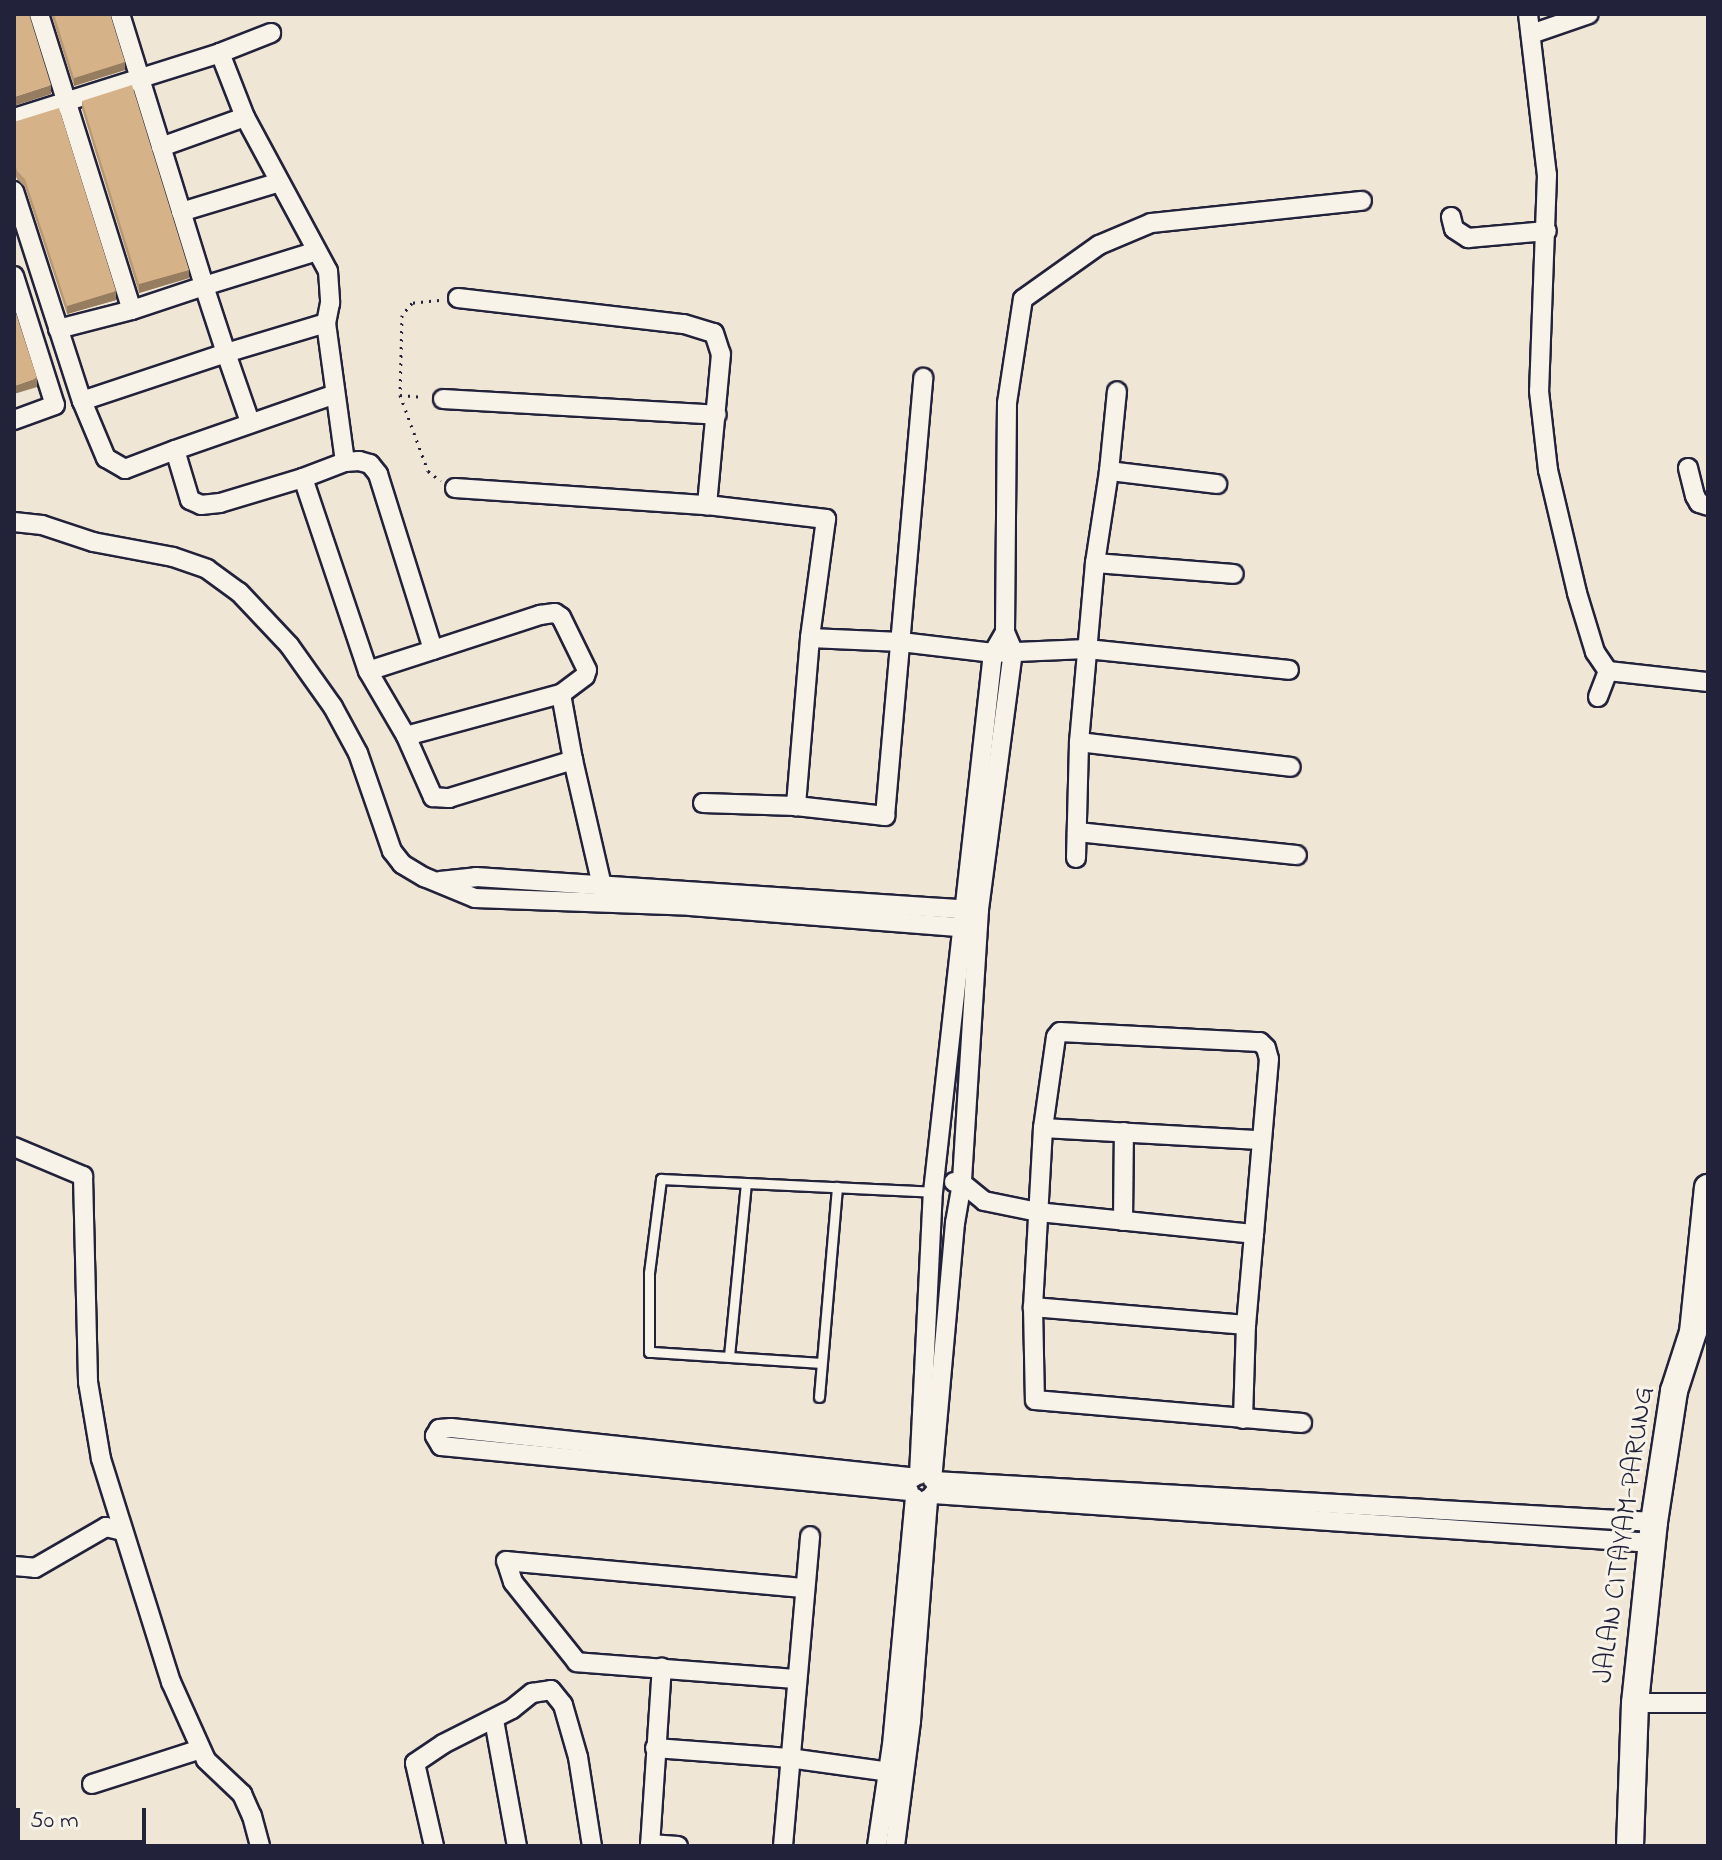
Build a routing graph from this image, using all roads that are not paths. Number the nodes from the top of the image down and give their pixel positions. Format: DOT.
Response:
graph roads {
  1 [pos="39,14"];
  2 [pos="120,14"];
  3 [pos="1528,14"];
  4 [pos="1589,14"];
  5 [pos="271,33"];
  6 [pos="1531,34"];
  7 [pos="220,53"];
  8 [pos="140,79"];
  9 [pos="67,101"];
  10 [pos="245,117"];
  11 [pos="14,118"];
  12 [pos="161,147"];
  13 [pos="280,182"];
  14 [pos="14,191"];
  15 [pos="1362,201"];
  16 [pos="181,212"];
  17 [pos="1451,217"];
  18 [pos="1547,231"];
  19 [pos="317,251"];
  20 [pos="14,276"];
  21 [pos="204,286"];
  22 [pos="458,298"];
  23 [pos="132,310"];
  24 [pos="326,323"];
  25 [pos="58,329"];
  26 [pos="226,353"];
  27 [pos="923,378"];
  28 [pos="1117,391"];
  29 [pos="333,395"];
  30 [pos="443,399"];
  31 [pos="82,401"];
  32 [pos="717,415"];
  33 [pos="14,420"];
  34 [pos="250,422"];
  35 [pos="175,450"];
  36 [pos="345,462"];
  37 [pos="1688,468"];
  38 [pos="1109,471"];
  39 [pos="303,478"];
  40 [pos="1217,484"];
  41 [pos="455,488"];
  42 [pos="707,505"];
  43 [pos="1708,506"];
  44 [pos="14,522"];
  45 [pos="1095,563"];
  46 [pos="1234,574"];
  47 [pos="1005,632"];
  48 [pos="810,638"];
  49 [pos="901,642"];
  50 [pos="1087,649"];
  51 [pos="433,650"];
  52 [pos="1013,651"];
  53 [pos="993,653"];
  54 [pos="1289,670"];
  55 [pos="368,671"];
  56 [pos="1608,671"];
  57 [pos="1708,682"];
  58 [pos="561,694"];
  59 [pos="1598,697"];
  60 [pos="406,736"];
  61 [pos="1079,742"];
  62 [pos="573,760"];
  63 [pos="1291,767"];
  64 [pos="703,803"];
  65 [pos="796,806"];
  66 [pos="1077,832"];
  67 [pos="1297,855"];
  68 [pos="1076,858"];
  69 [pos="440,881"];
  70 [pos="602,886"];
  71 [pos="970,919"];
  72 [pos="1043,1128"];
  73 [pos="1124,1132"];
  74 [pos="1260,1140"];
  75 [pos="14,1147"];
  76 [pos="962,1183"];
  77 [pos="746,1184"];
  78 [pos="934,1186"];
  79 [pos="837,1187"];
  80 [pos="984,1201"];
  81 [pos="1707,1202"];
  82 [pos="1038,1212"];
  83 [pos="1123,1221"];
  84 [pos="933,1222"];
  85 [pos="955,1223"];
  86 [pos="1254,1234"];
  87 [pos="1033,1307"];
  88 [pos="1246,1325"];
  89 [pos="1701,1334"];
  90 [pos="729,1356"];
  91 [pos="821,1363"];
  92 [pos="819,1397"];
  93 [pos="1243,1419"];
  94 [pos="1302,1423"];
  95 [pos="923,1487"];
  96 [pos="122,1531"];
  97 [pos="1653,1532"];
  98 [pos="810,1536"];
  99 [pos="14,1566"];
  100 [pos="805,1588"];
  101 [pos="662,1667"];
  102 [pos="796,1679"];
  103 [pos="1635,1703"];
  104 [pos="1708,1703"];
  105 [pos="494,1720"];
  106 [pos="655,1748"];
  107 [pos="201,1749"];
  108 [pos="789,1758"];
  109 [pos="895,1772"];
  110 [pos="92,1784"];
  111 [pos="650,1845"];
  112 [pos="260,1846"];
  113 [pos="434,1846"];
  114 [pos="517,1846"];
  115 [pos="592,1846"];
  116 [pos="678,1846"];
  117 [pos="783,1846"];
  118 [pos="877,1846"];
  119 [pos="895,1846"];
  120 [pos="1630,1846"];
  1 -- 9 [label="street"];
  2 -- 8 [label="street"];
  3 -- 6 [label="street"];
  4 -- 6 [label="street"];
  5 -- 7 [label="street"];
  6 -- 18 [label="street"];
  7 -- 8 [label="street"];
  7 -- 10 [label="street"];
  8 -- 9 [label="street"];
  8 -- 12 [label="street"];
  9 -- 11 [label="street"];
  9 -- 23 [label="street"];
  10 -- 12 [label="street"];
  10 -- 13 [label="street"];
  12 -- 16 [label="street"];
  13 -- 16 [label="street"];
  13 -- 19 [label="street"];
  14 -- 25 [label="street"];
  15 -- 47 [label="street"];
  16 -- 21 [label="street"];
  17 -- 18 [label="street"];
  18 -- 56 [label="street"];
  19 -- 21 [label="street"];
  19 -- 24 [label="street"];
  20 -- 33 [label="street"];
  21 -- 23 [label="street"];
  21 -- 26 [label="street"];
  22 -- 32 [label="street"];
  23 -- 25 [label="street"];
  24 -- 26 [label="street"];
  24 -- 29 [label="street"];
  25 -- 31 [label="street"];
  26 -- 31 [label="street"];
  26 -- 34 [label="street"];
  27 -- 49 [label="street"];
  28 -- 38 [label="street"];
  29 -- 34 [label="street"];
  29 -- 36 [label="street"];
  30 -- 32 [label="street"];
  31 -- 35 [label="street"];
  32 -- 42 [label="street"];
  34 -- 35 [label="street"];
  35 -- 39 [label="street"];
  36 -- 39 [label="street"];
  36 -- 51 [label="street"];
  37 -- 43 [label="street"];
  38 -- 40 [label="street"];
  38 -- 45 [label="street"];
  39 -- 55 [label="street"];
  41 -- 42 [label="street"];
  42 -- 48 [label="street"];
  44 -- 69 [label="street"];
  45 -- 46 [label="street"];
  45 -- 50 [label="street"];
  47 -- 52 [label="street"];
  47 -- 53 [label="street"];
  48 -- 49 [label="street"];
  48 -- 65 [label="street"];
  49 -- 53 [label="street"];
  49 -- 65 [label="street"];
  50 -- 52 [label="street"];
  50 -- 54 [label="street"];
  50 -- 61 [label="street"];
  51 -- 55 [label="street"];
  51 -- 58 [label="street"];
  52 -- 53 [label="street"];
  52 -- 71 [label="street"];
  53 -- 71 [label="street"];
  55 -- 60 [label="street"];
  56 -- 57 [label="street"];
  56 -- 59 [label="street"];
  58 -- 60 [label="street"];
  58 -- 62 [label="street"];
  60 -- 62 [label="street"];
  61 -- 63 [label="street"];
  61 -- 66 [label="street"];
  62 -- 70 [label="street"];
  64 -- 65 [label="street"];
  66 -- 67 [label="street"];
  66 -- 68 [label="street"];
  69 -- 70 [label="street"];
  69 -- 71 [label="street"];
  70 -- 71 [label="street"];
  71 -- 76 [label="street"];
  71 -- 78 [label="street"];
  72 -- 73 [label="street"];
  72 -- 74 [label="street"];
  72 -- 82 [label="street"];
  73 -- 74 [label="street"];
  73 -- 83 [label="street"];
  74 -- 86 [label="street"];
  75 -- 96 [label="street"];
  76 -- 78 [label="street"];
  76 -- 80 [label="street"];
  76 -- 85 [label="street"];
  77 -- 79 [label="lane"];
  77 -- 90 [label="lane"];
  77 -- 90 [label="lane"];
  78 -- 79 [label="lane"];
  78 -- 84 [label="street"];
  79 -- 91 [label="lane"];
  80 -- 82 [label="street"];
  80 -- 85 [label="street"];
  81 -- 89 [label="main road, JALAN CITAYAM-PARUNG"];
  82 -- 83 [label="street"];
  82 -- 87 [label="street"];
  83 -- 86 [label="street"];
  84 -- 85 [label="street"];
  84 -- 95 [label="street"];
  85 -- 95 [label="street"];
  86 -- 88 [label="street"];
  87 -- 88 [label="street"];
  87 -- 93 [label="street"];
  88 -- 93 [label="street"];
  89 -- 97 [label="main road, JALAN CITAYAM-PARUNG"];
  90 -- 91 [label="lane"];
  91 -- 92 [label="lane"];
  93 -- 94 [label="street"];
  95 -- 95 [label="street"];
  95 -- 97 [label="street"];
  95 -- 109 [label="street"];
  96 -- 99 [label="street"];
  96 -- 107 [label="street"];
  97 -- 103 [label="main road, JALAN CITAYAM-PARUNG"];
  98 -- 100 [label="street"];
  100 -- 101 [label="street"];
  100 -- 102 [label="street"];
  101 -- 102 [label="street"];
  101 -- 106 [label="street"];
  102 -- 108 [label="street"];
  103 -- 104 [label="street"];
  103 -- 120 [label="main road, JALAN CITAYAM-PARUNG"];
  105 -- 113 [label="street"];
  105 -- 114 [label="street"];
  105 -- 115 [label="street"];
  106 -- 108 [label="street"];
  106 -- 111 [label="street"];
  107 -- 110 [label="street"];
  107 -- 112 [label="street"];
  108 -- 109 [label="street"];
  108 -- 117 [label="street"];
  109 -- 118 [label="street"];
  109 -- 119 [label="street"];
  111 -- 116 [label="street"];
}
